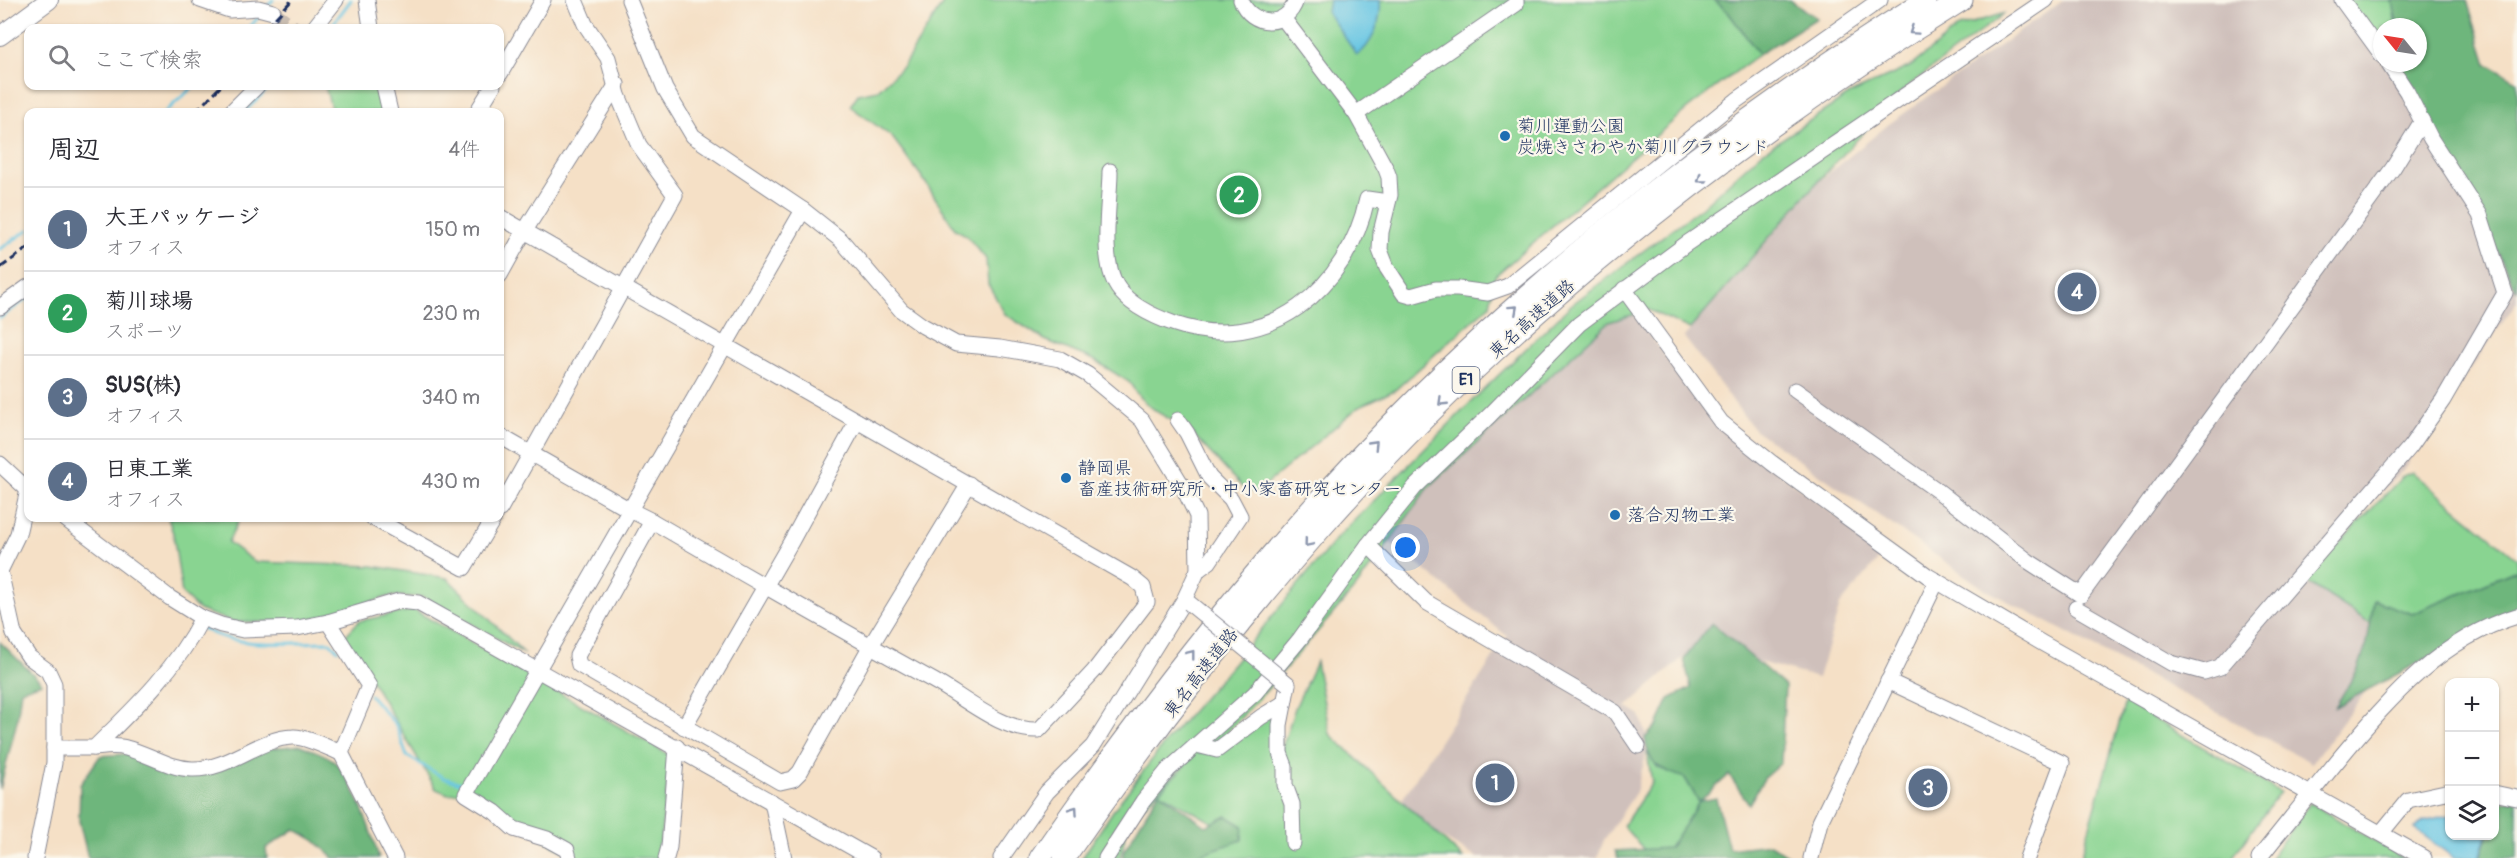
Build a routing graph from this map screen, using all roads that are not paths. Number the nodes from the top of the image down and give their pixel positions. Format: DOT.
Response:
graph roads {
  1 [pos="200,0"];
  2 [pos="336,0"];
  3 [pos="367,0"];
  4 [pos="543,0"];
  5 [pos="575,0"];
  6 [pos="629,0"];
  7 [pos="1241,0"];
  8 [pos="1296,0"];
  9 [pos="1516,0"];
  10 [pos="1880,0"];
  11 [pos="1926,0"];
  12 [pos="1962,0"];
  13 [pos="2046,0"];
  14 [pos="2342,0"];
  15 [pos="46,1"];
  16 [pos="265,10"];
  17 [pos="1283,18"];
  18 [pos="317,24"];
  19 [pos="370,24"];
  20 [pos="0,36"];
  21 [pos="2373,43"];
  22 [pos="504,67"];
  23 [pos="2394,72"];
  24 [pos="617,84"];
  25 [pos="253,90"];
  26 [pos="385,90"];
  27 [pos="491,90"];
  28 [pos="235,108"];
  29 [pos="389,108"];
  30 [pos="479,108"];
  31 [pos="1356,114"];
  32 [pos="2422,121"];
  33 [pos="1110,171"];
  34 [pos="1388,202"];
  35 [pos="803,210"];
  36 [pos="504,220"];
  37 [pos="524,231"];
  38 [pos="504,268"];
  39 [pos="24,289"];
  40 [pos="623,289"];
  41 [pos="1623,289"];
  42 [pos="0,307"];
  43 [pos="724,346"];
  44 [pos="1795,390"];
  45 [pos="1178,420"];
  46 [pos="857,421"];
  47 [pos="504,438"];
  48 [pos="532,454"];
  49 [pos="0,464"];
  50 [pos="969,484"];
  51 [pos="24,490"];
  52 [pos="504,502"];
  53 [pos="24,507"];
  54 [pos="630,510"];
  55 [pos="652,521"];
  56 [pos="69,522"];
  57 [pos="380,522"];
  58 [pos="492,522"];
  59 [pos="1368,545"];
  60 [pos="1198,570"];
  61 [pos="1937,581"];
  62 [pos="765,586"];
  63 [pos="1187,602"];
  64 [pos="2076,608"];
  65 [pos="2516,619"];
  66 [pos="328,622"];
  67 [pos="200,623"];
  68 [pos="870,647"];
  69 [pos="538,669"];
  70 [pos="1888,681"];
  71 [pos="1284,703"];
  72 [pos="684,727"];
  73 [pos="1197,745"];
  74 [pos="1638,746"];
  75 [pos="677,747"];
  76 [pos="54,748"];
  77 [pos="94,748"];
  78 [pos="341,753"];
  79 [pos="2445,792"];
  80 [pos="2311,793"];
  81 [pos="2499,794"];
  82 [pos="2517,798"];
  83 [pos="771,802"];
  84 [pos="2381,832"];
  85 [pos="1293,843"];
  86 [pos="35,858"];
  87 [pos="395,858"];
  88 [pos="570,858"];
  89 [pos="666,858"];
  90 [pos="784,858"];
  91 [pos="871,858"];
  92 [pos="1001,858"];
  93 [pos="1040,858"];
  94 [pos="1064,858"];
  95 [pos="1106,858"];
  96 [pos="1811,858"];
  97 [pos="2027,858"];
  98 [pos="2259,858"];
  99 [pos="2424,858"];
  1 -- 16 [label="street"];
  2 -- 18 [label="street"];
  3 -- 19 [label="street"];
  4 -- 22 [label="street"];
  5 -- 24 [label="street"];
  6 -- 35 [label="street"];
  7 -- 17 [label="street"];
  8 -- 17 [label="street"];
  9 -- 31 [label="street"];
  10 -- 34 [label="street"];
  93 -- 11 [label="highway, 東名高速道路 / E1, one-way"];
  12 -- 94 [label="highway, 東名高速道路 / E1, one-way"];
  13 -- 41 [label="street"];
  14 -- 21 [label="street"];
  15 -- 20 [label="main road"];
  17 -- 31 [label="street"];
  23 -- 32 [label="street"];
  24 -- 37 [label="street"];
  24 -- 40 [label="street"];
  25 -- 28 [label="street"];
  26 -- 29 [label="street"];
  27 -- 30 [label="street"];
  31 -- 34 [label="street"];
  32 -- 44 [label="street"];
  32 -- 64 [label="street"];
  33 -- 34 [label="street"];
  35 -- 43 [label="street"];
  35 -- 60 [label="street"];
  36 -- 37 [label="street"];
  37 -- 38 [label="street"];
  37 -- 40 [label="street"];
  39 -- 42 [label="street"];
  40 -- 43 [label="street"];
  40 -- 48 [label="street"];
  41 -- 59 [label="street"];
  41 -- 61 [label="street"];
  43 -- 46 [label="street"];
  43 -- 54 [label="street"];
  45 -- 60 [label="street"];
  46 -- 50 [label="street"];
  46 -- 62 [label="street"];
  47 -- 48 [label="street"];
  48 -- 52 [label="street"];
  48 -- 54 [label="street"];
  49 -- 51 [label="street"];
  50 -- 68 [label="street"];
  50 -- 68 [label="street"];
  53 -- 76 [label="street"];
  54 -- 55 [label="street"];
  54 -- 69 [label="street"];
  55 -- 62 [label="street"];
  55 -- 72 [label="street"];
  56 -- 67 [label="street"];
  57 -- 58 [label="street"];
  59 -- 73 [label="street"];
  59 -- 74 [label="street"];
  60 -- 63 [label="street"];
  61 -- 70 [label="street"];
  61 -- 80 [label="street"];
  62 -- 68 [label="street"];
  62 -- 72 [label="street"];
  63 -- 71 [label="street, bridge"];
  63 -- 92 [label="street"];
  65 -- 80 [label="street"];
  66 -- 67 [label="street"];
  66 -- 69 [label="street"];
  66 -- 78 [label="street"];
  67 -- 77 [label="street"];
  68 -- 72 [label="street"];
  69 -- 75 [label="street"];
  69 -- 88 [label="street"];
  70 -- 96 [label="street"];
  70 -- 97 [label="street"];
  71 -- 73 [label="street"];
  71 -- 85 [label="street"];
  73 -- 95 [label="street"];
  75 -- 83 [label="street"];
  75 -- 89 [label="street"];
  76 -- 77 [label="street"];
  76 -- 86 [label="street"];
  77 -- 78 [label="street"];
  78 -- 87 [label="street"];
  79 -- 84 [label="street"];
  80 -- 84 [label="street"];
  80 -- 98 [label="street"];
  81 -- 82 [label="street"];
  83 -- 90 [label="street"];
  83 -- 91 [label="street"];
  84 -- 99 [label="street"];
}
